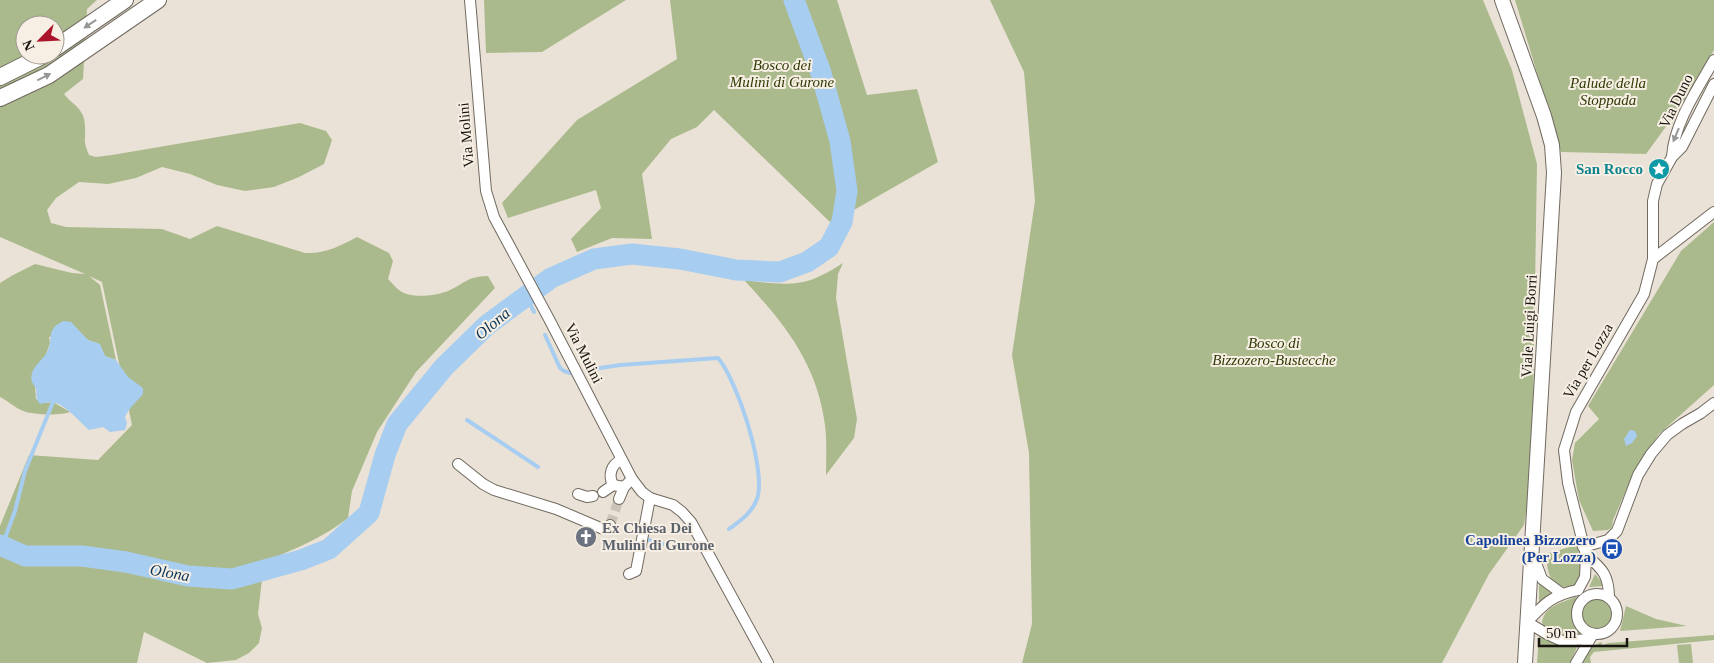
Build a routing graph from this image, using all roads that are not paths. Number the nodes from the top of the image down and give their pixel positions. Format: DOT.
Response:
graph roads {
  1 [pos="125,0"];
  2 [pos="158,0"];
  3 [pos="470,0"];
  4 [pos="1502,0"];
  5 [pos="65,41"];
  6 [pos="1714,60"];
  7 [pos="24,65"];
  8 [pos="0,77"];
  9 [pos="1714,84"];
  10 [pos="0,98"];
  11 [pos="1672,157"];
  12 [pos="1714,212"];
  13 [pos="1653,259"];
  14 [pos="517,261"];
  15 [pos="1714,403"];
  16 [pos="621,460"];
  17 [pos="458,464"];
  18 [pos="632,480"];
  19 [pos="618,486"];
  20 [pos="578,494"];
  21 [pos="650,498"];
  22 [pos="619,499"];
  23 [pos="610,525"];
  24 [pos="1585,551"];
  25 [pos="1532,554"];
  26 [pos="629,574"];
  27 [pos="1561,594"];
  28 [pos="1581,594"];
  29 [pos="1609,598"];
  30 [pos="1527,622"];
  31 [pos="1591,636"];
  32 [pos="768,663"];
  33 [pos="1525,663"];
  34 [pos="1576,663"];
  1 -- 5 [label="highway, one-way"];
  10 -- 2 [label="highway, one-way"];
  3 -- 14 [label="street, Via Molini"];
  4 -- 25 [label="main road, Viale Luigi Borri"];
  6 -- 11 [label="street, Via Duno, one-way"];
  7 -- 8 [label="highway"];
  9 -- 11 [label="street, Via Duno"];
  11 -- 13 [label="street, Via Duno"];
  12 -- 13 [label="street"];
  13 -- 24 [label="street, Via per Lozza"];
  14 -- 16 [label="street, Via Mulini"];
  15 -- 24 [label="street"];
  16 -- 18 [label="street, Via Mulini"];
  16 -- 19 [label="street"];
  17 -- 23 [label="street"];
  18 -- 19 [label="street"];
  18 -- 21 [label="street, Via Mulini"];
  19 -- 20 [label="street"];
  19 -- 22 [label="street"];
  21 -- 26 [label="street"];
  21 -- 32 [label="street, Via Mulini"];
  24 -- 28 [label="street, Via per Lozza"];
  24 -- 29 [label="street"];
  25 -- 27 [label="street"];
  25 -- 30 [label="main road, Viale Luigi Borri"];
  27 -- 28 [label="street"];
  27 -- 30 [label="street"];
  28 -- 29 [label="street"];
  28 -- 31 [label="street"];
  29 -- 31 [label="street"];
  30 -- 31 [label="street"];
  30 -- 33 [label="main road, Viale Luigi Borri"];
  31 -- 34 [label="street"];
}
